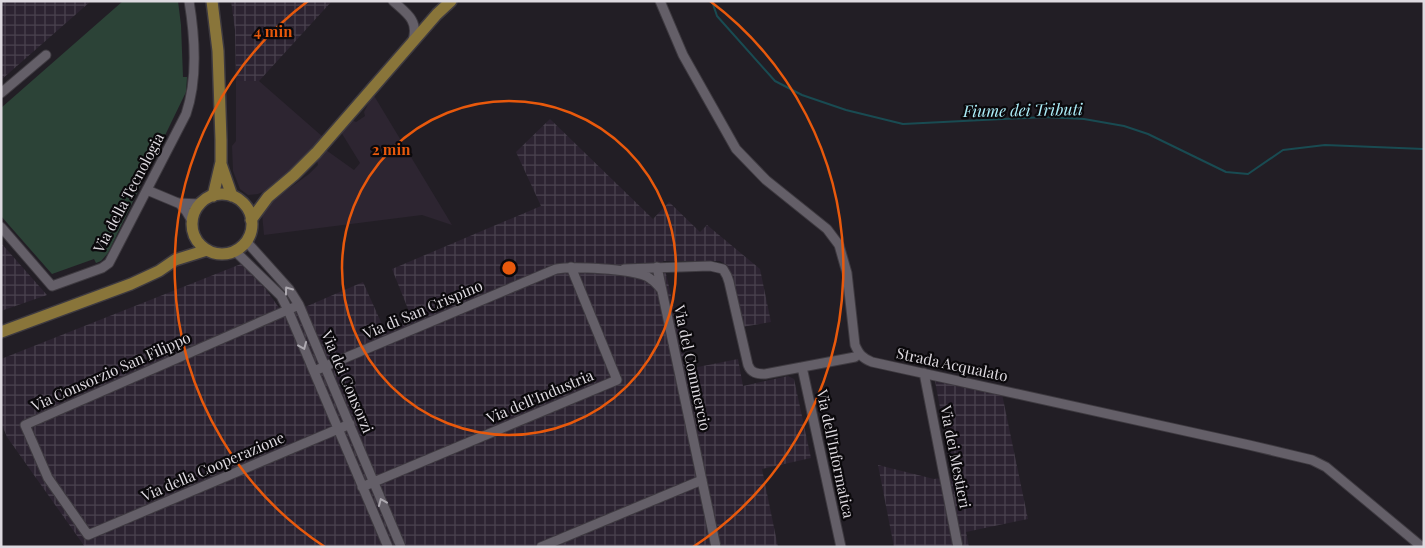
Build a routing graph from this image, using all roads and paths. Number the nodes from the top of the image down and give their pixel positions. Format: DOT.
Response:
graph roads {
  1 [pos="189,1"];
  2 [pos="212,1"];
  3 [pos="393,1"];
  4 [pos="451,1"];
  5 [pos="660,1"];
  6 [pos="417,21"];
  7 [pos="46,55"];
  8 [pos="1,93"];
  9 [pos="221,162"];
  10 [pos="147,190"];
  11 [pos="213,196"];
  12 [pos="232,196"];
  13 [pos="268,197"];
  14 [pos="178,203"];
  15 [pos="243,203"];
  16 [pos="200,204"];
  17 [pos="192,220"];
  18 [pos="252,220"];
  19 [pos="1,227"];
  20 [pos="195,237"];
  21 [pos="246,241"];
  22 [pos="207,250"];
  23 [pos="235,251"];
  24 [pos="175,260"];
  25 [pos="571,267"];
  26 [pos="658,269"];
  27 [pos="612,270"];
  28 [pos="645,276"];
  29 [pos="661,289"];
  30 [pos="299,305"];
  31 [pos="288,310"];
  32 [pos="1,332"];
  33 [pos="859,354"];
  34 [pos="324,366"];
  35 [pos="802,367"];
  36 [pos="314,371"];
  37 [pos="924,374"];
  38 [pos="350,424"];
  39 [pos="338,429"];
  40 [pos="702,480"];
  41 [pos="374,482"];
  42 [pos="362,487"];
  43 [pos="88,535"];
  44 [pos="400,543"];
  45 [pos="385,546"];
  46 [pos="541,547"];
  47 [pos="716,547"];
  48 [pos="841,547"];
  49 [pos="958,547"];
  50 [pos="1422,547"];
  1 -- 10 [label="street, Via della Tecnologia"];
  2 -- 9 [label="main road"];
  3 -- 6 [label="street"];
  4 -- 6 [label="main road"];
  5 -- 33 [label="street"];
  6 -- 13 [label="main road"];
  7 -- 8 [label="street"];
  9 -- 11 [label="main road"];
  9 -- 12 [label="main road"];
  10 -- 14 [label="street"];
  10 -- 19 [label="street, Via della Tecnologia"];
  11 -- 12 [label="main road"];
  11 -- 16 [label="main road"];
  12 -- 15 [label="main road"];
  13 -- 15 [label="main road"];
  13 -- 18 [label="main road"];
  14 -- 16 [label="street"];
  14 -- 17 [label="street"];
  15 -- 18 [label="main road"];
  16 -- 17 [label="main road"];
  17 -- 20 [label="main road"];
  18 -- 21 [label="main road"];
  20 -- 22 [label="main road"];
  20 -- 24 [label="main road"];
  21 -- 23 [label="main road"];
  30 -- 21 [label="street, Via dei Consorzi, one-way"];
  22 -- 23 [label="main road"];
  22 -- 24 [label="main road"];
  23 -- 31 [label="street, Via dei Consorzi"];
  24 -- 32 [label="main road"];
  25 -- 27 [label="street, Via del Commercio"];
  25 -- 34 [label="street, Via di San Crispino"];
  25 -- 41 [label="street, Via dell'Industria"];
  26 -- 27 [label="street"];
  26 -- 28 [label="street"];
  26 -- 29 [label="street"];
  26 -- 35 [label="street"];
  27 -- 28 [label="street, Via del Commercio"];
  28 -- 29 [label="street, Via del Commercio"];
  29 -- 40 [label="street, Via del Commercio"];
  30 -- 31 [label="street, Via Consorzio San Filippo"];
  30 -- 34 [label="street, Via dei Consorzi"];
  31 -- 36 [label="street, Via dei Consorzi, one-way"];
  31 -- 43 [label="street, Via Consorzio San Filippo"];
  33 -- 35 [label="street"];
  33 -- 37 [label="street, Strada Acqualato"];
  34 -- 36 [label="street, Via di San Crispino"];
  34 -- 38 [label="street, Via dei Consorzi"];
  35 -- 48 [label="street, Via dell'Informatica"];
  36 -- 39 [label="street, Via dei Consorzi"];
  37 -- 49 [label="street, Via dei Mestieri"];
  37 -- 50 [label="street, Strada Acqualato"];
  38 -- 39 [label="street, Via della Cooperazione"];
  38 -- 41 [label="street, Via dei Consorzi"];
  39 -- 42 [label="street, Via dei Consorzi"];
  39 -- 43 [label="street, Via della Cooperazione"];
  40 -- 46 [label="street"];
  40 -- 47 [label="street, Via del Commercio"];
  41 -- 42 [label="street, Via dell'Industria"];
  44 -- 41 [label="street, Via dei Consorzi, one-way"];
  42 -- 45 [label="street, Via dei Consorzi"];
  44 -- 45 [label="street"];
}
